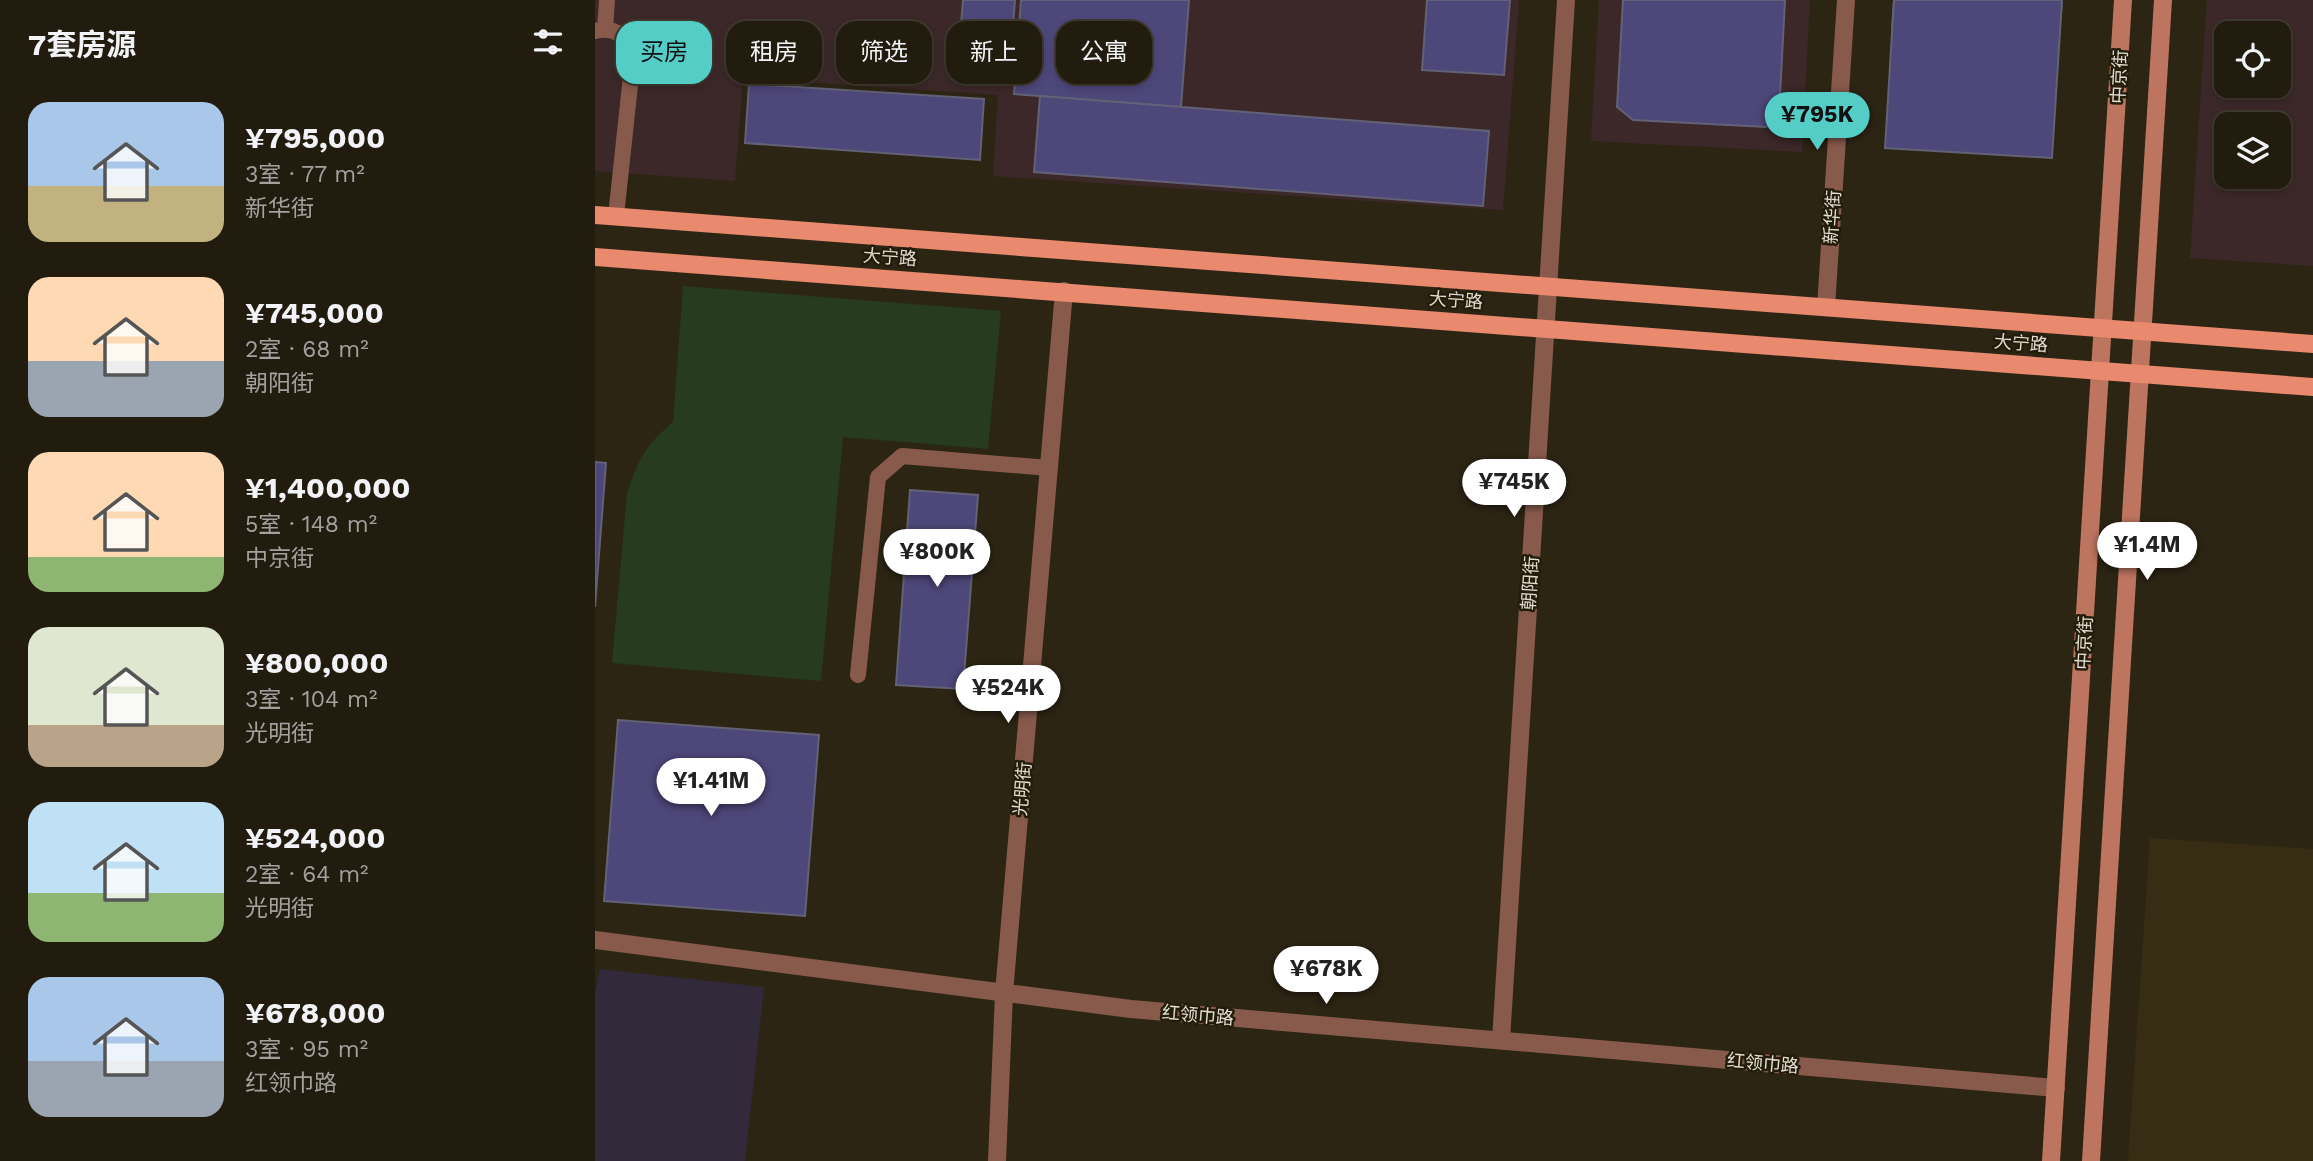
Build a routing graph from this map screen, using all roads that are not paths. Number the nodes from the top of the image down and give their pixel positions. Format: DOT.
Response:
graph roads {
  1 [pos="607,0"];
  2 [pos="1566,0"];
  3 [pos="1846,0"];
  4 [pos="2123,0"];
  5 [pos="2163,0"];
  6 [pos="600,30"];
  7 [pos="595,215"];
  8 [pos="616,216"];
  9 [pos="595,257"];
  10 [pos="1548,286"];
  11 [pos="1064,291"];
  12 [pos="1826,307"];
  13 [pos="1545,328"];
  14 [pos="2103,328"];
  15 [pos="2142,331"];
  16 [pos="2313,344"];
  17 [pos="2101,370"];
  18 [pos="2140,373"];
  19 [pos="2313,387"];
  20 [pos="1049,468"];
  21 [pos="858,675"];
  22 [pos="595,940"];
  23 [pos="1004,993"];
  24 [pos="1501,1041"];
  25 [pos="2056,1087"];
  26 [pos="997,1161"];
  27 [pos="2051,1161"];
  28 [pos="2091,1161"];
  1 -- 6 [label="lane"];
  2 -- 10 [label="street, 朝阳街"];
  3 -- 12 [label="street, 新华街"];
  4 -- 14 [label="main road, 中京街"];
  5 -- 15 [label="main road"];
  6 -- 8 [label="lane"];
  7 -- 8 [label="main road, 大宁路"];
  8 -- 10 [label="main road, 大宁路"];
  9 -- 11 [label="main road, 大宁路"];
  10 -- 12 [label="main road, 大宁路"];
  10 -- 13 [label="street, 朝阳街"];
  11 -- 13 [label="main road, 大宁路"];
  11 -- 20 [label="street, 光明街"];
  12 -- 14 [label="main road, 大宁路"];
  13 -- 17 [label="main road, 大宁路"];
  13 -- 24 [label="street, 朝阳街"];
  14 -- 15 [label="main road, 大宁路"];
  14 -- 17 [label="main road, 中京街"];
  15 -- 16 [label="main road, 大宁路"];
  15 -- 18 [label="main road"];
  17 -- 18 [label="main road, 大宁路"];
  17 -- 25 [label="main road, 中京街"];
  18 -- 19 [label="main road, 大宁路"];
  18 -- 28 [label="main road"];
  20 -- 21 [label="lane"];
  20 -- 23 [label="street, 光明街"];
  22 -- 23 [label="street, 红领巾路"];
  23 -- 24 [label="street, 红领巾路"];
  23 -- 26 [label="street, 光明街"];
  24 -- 25 [label="street, 红领巾路"];
  25 -- 27 [label="main road, 中京街"];
}
